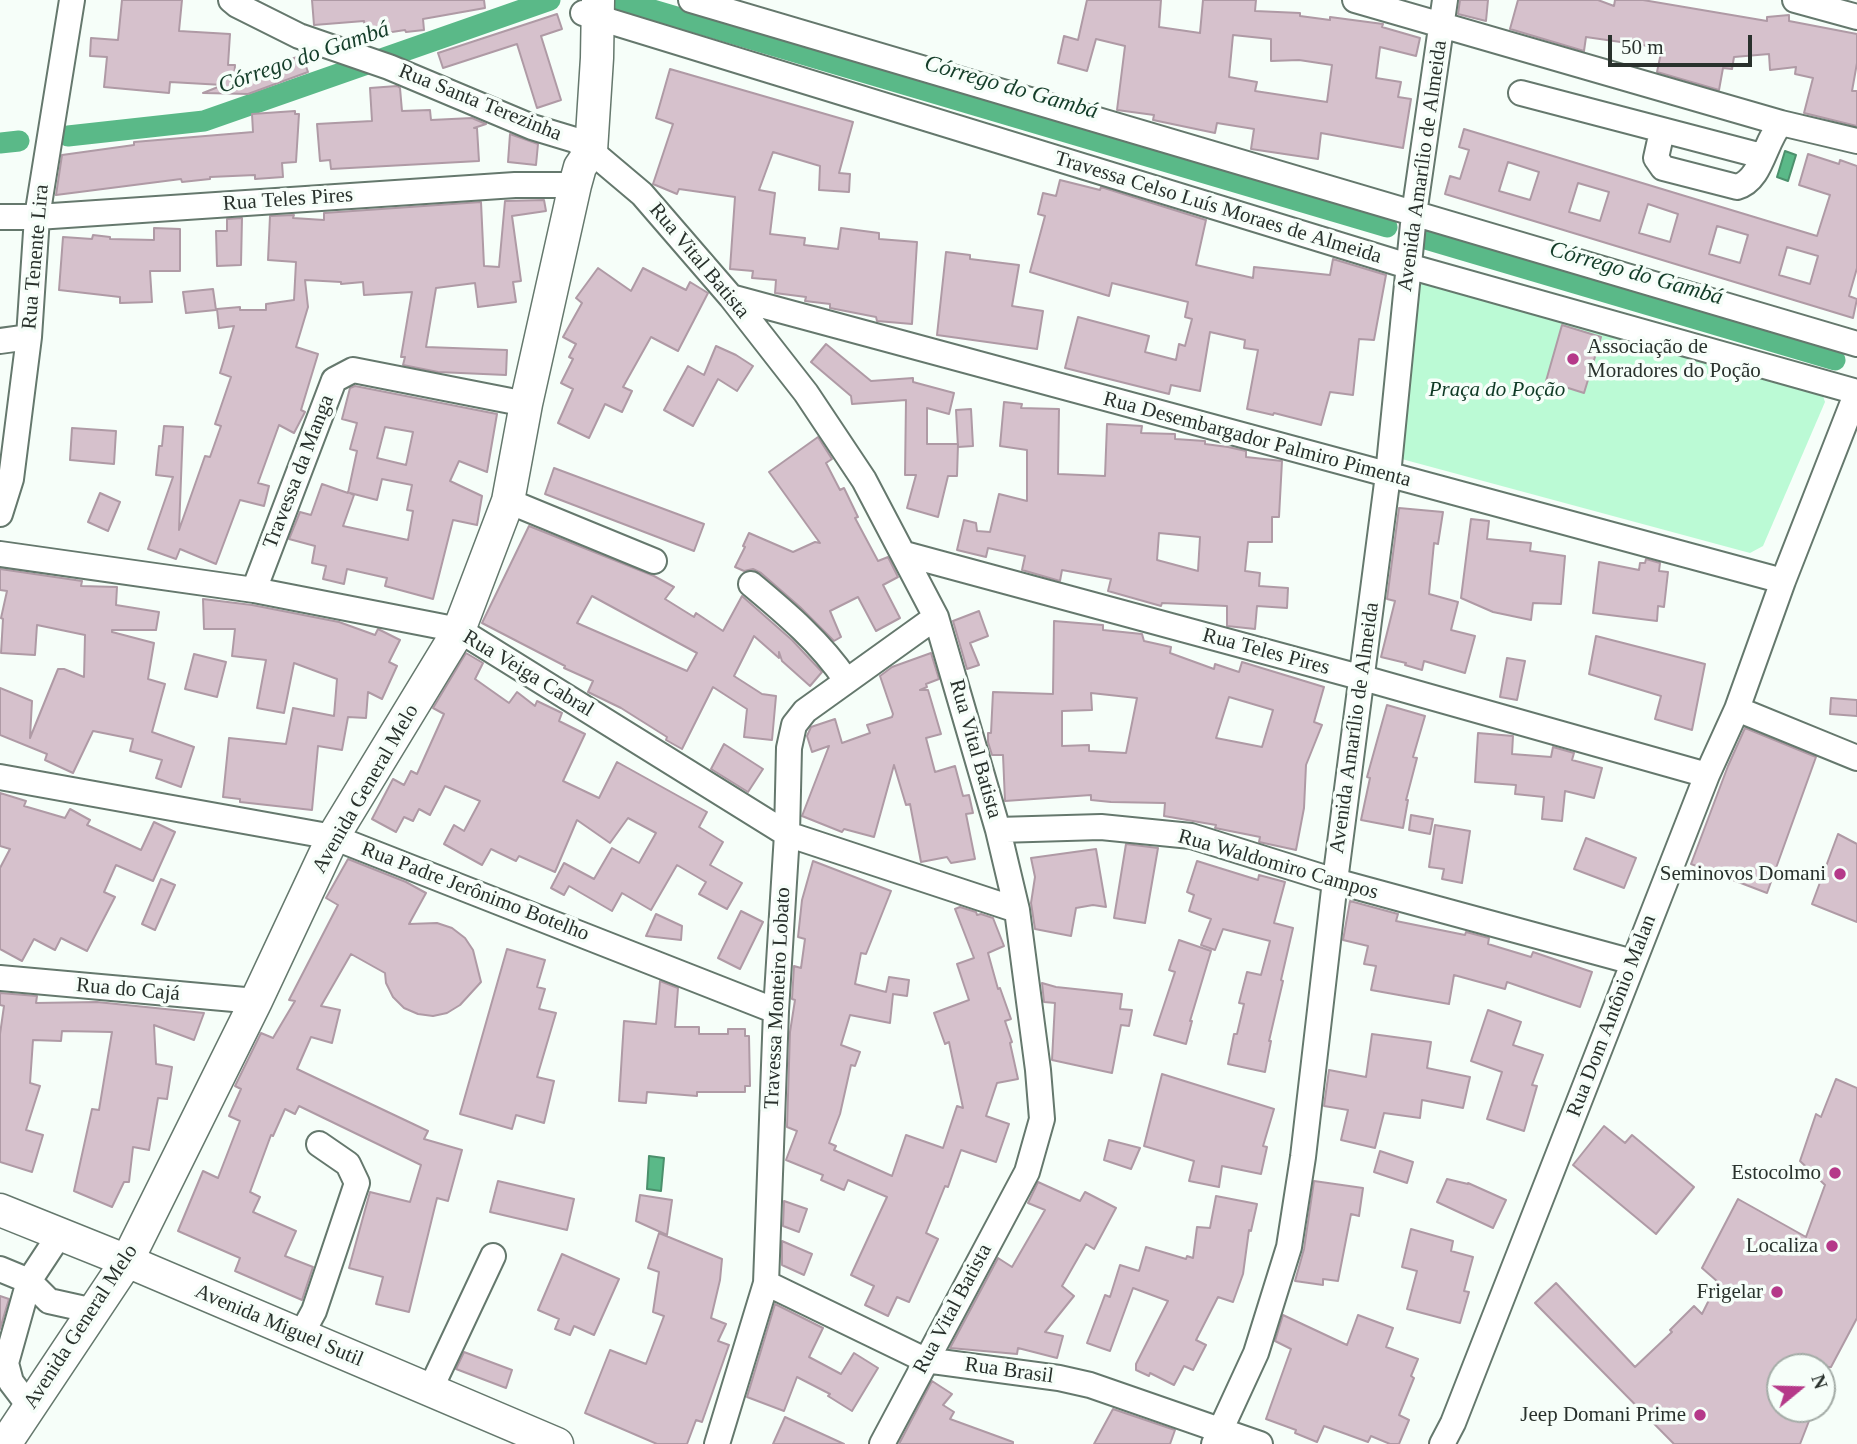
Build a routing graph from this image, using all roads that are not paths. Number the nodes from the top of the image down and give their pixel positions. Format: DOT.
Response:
graph roads {
  1 [pos="72,0"];
  2 [pos="231,0"];
  3 [pos="691,0"];
  4 [pos="1354,0"];
  5 [pos="1445,0"];
  6 [pos="1795,0"];
  7 [pos="590,8"];
  8 [pos="1857,17"];
  9 [pos="1441,26"];
  10 [pos="1521,93"];
  11 [pos="1781,122"];
  12 [pos="1662,131"];
  13 [pos="1857,141"];
  14 [pos="1762,156"];
  15 [pos="580,161"];
  16 [pos="1414,215"];
  17 [pos="0,217"];
  18 [pos="37,217"];
  19 [pos="1408,266"];
  20 [pos="731,297"];
  21 [pos="29,337"];
  22 [pos="0,341"];
  23 [pos="1857,344"];
  24 [pos="1857,392"];
  25 [pos="526,404"];
  26 [pos="1388,475"];
  27 [pos="508,501"];
  28 [pos="0,514"];
  29 [pos="0,554"];
  30 [pos="905,554"];
  31 [pos="654,561"];
  32 [pos="1783,581"];
  33 [pos="751,584"];
  34 [pos="254,590"];
  35 [pos="936,617"];
  36 [pos="459,631"];
  37 [pos="1363,678"];
  38 [pos="846,680"];
  39 [pos="1737,709"];
  40 [pos="1857,758"];
  41 [pos="1707,775"];
  42 [pos="0,776"];
  43 [pos="998,830"];
  44 [pos="787,834"];
  45 [pos="334,837"];
  46 [pos="1335,881"];
  47 [pos="1017,910"];
  48 [pos="1633,962"];
  49 [pos="0,978"];
  50 [pos="256,1002"];
  51 [pos="776,1011"];
  52 [pos="319,1144"];
  53 [pos="0,1210"];
  54 [pos="60,1234"];
  55 [pos="493,1256"];
  56 [pos="127,1261"];
  57 [pos="0,1269"];
  58 [pos="29,1281"];
  59 [pos="766,1283"];
  60 [pos="94,1311"];
  61 [pos="301,1335"];
  62 [pos="925,1360"];
  63 [pos="430,1390"];
  64 [pos="30,1407"];
  65 [pos="1218,1436"];
  66 [pos="5,1444"];
  67 [pos="557,1444"];
  68 [pos="717,1444"];
  69 [pos="882,1444"];
  70 [pos="1260,1444"];
  71 [pos="1442,1444"];
  1 -- 18 [label="street, Rua Tenente Lira"];
  2 -- 15 [label="street, Rua Santa Terezinha"];
  3 -- 16 [label="street"];
  4 -- 9 [label="street"];
  5 -- 9 [label="street, Avenida Amarílio de Almeida"];
  6 -- 8 [label="street"];
  7 -- 15 [label="main road, Avenida General Melo"];
  7 -- 19 [label="street, Travessa Celso Luís Moraes de Almeida"];
  9 -- 11 [label="street"];
  9 -- 16 [label="street, Avenida Amarílio de Almeida"];
  10 -- 12 [label="street"];
  11 -- 13 [label="street"];
  11 -- 14 [label="street"];
  12 -- 14 [label="street"];
  12 -- 14 [label="street"];
  15 -- 18 [label="street, Rua Teles Pires"];
  15 -- 20 [label="street, Rua Vital Batista"];
  15 -- 25 [label="main road, Avenida General Melo"];
  16 -- 19 [label="street, Avenida Amarílio de Almeida"];
  16 -- 23 [label="street"];
  17 -- 18 [label="street, Rua Teles Pires"];
  18 -- 21 [label="street, Rua Tenente Lira"];
  19 -- 24 [label="street, Travessa Celso Luís Moraes de Almeida"];
  19 -- 26 [label="street, Avenida Amarílio de Almeida"];
  20 -- 26 [label="street, Rua Desembargador Palmiro Pimenta"];
  20 -- 30 [label="street, Rua Vital Batista"];
  21 -- 22 [label="street"];
  21 -- 28 [label="street, Rua Tenente Lira"];
  24 -- 32 [label="street, Rua Dom Antônio Malan"];
  25 -- 27 [label="main road, Avenida General Melo"];
  25 -- 34 [label="street, Travessa da Manga"];
  26 -- 32 [label="street, Rua Desembargador Palmiro Pimenta"];
  26 -- 37 [label="street, Avenida Amarílio de Almeida"];
  27 -- 31 [label="street"];
  27 -- 36 [label="main road, Avenida General Melo"];
  29 -- 34 [label="street, Rua Veiga Cabral"];
  30 -- 35 [label="street, Rua Vital Batista"];
  30 -- 37 [label="street, Rua Teles Pires"];
  32 -- 39 [label="street, Rua Dom Antônio Malan"];
  33 -- 38 [label="street"];
  34 -- 36 [label="street, Rua Veiga Cabral"];
  35 -- 38 [label="street, Travessa Monteiro Lobato"];
  35 -- 43 [label="street, Rua Vital Batista"];
  36 -- 44 [label="street, Rua Veiga Cabral"];
  36 -- 45 [label="main road, Avenida General Melo"];
  37 -- 41 [label="street, Rua Teles Pires"];
  37 -- 46 [label="street, Avenida Amarílio de Almeida"];
  38 -- 44 [label="street, Travessa Monteiro Lobato"];
  39 -- 40 [label="street"];
  39 -- 41 [label="street, Rua Dom Antônio Malan"];
  41 -- 48 [label="street, Rua Dom Antônio Malan"];
  42 -- 45 [label="street, Rua Padre Jerônimo Botelho"];
  43 -- 46 [label="street, Rua Waldomiro Campos"];
  43 -- 47 [label="street, Rua Vital Batista"];
  44 -- 47 [label="street, Rua Veiga Cabral"];
  44 -- 51 [label="street, Travessa Monteiro Lobato"];
  45 -- 50 [label="main road, Avenida General Melo"];
  45 -- 51 [label="street, Rua Padre Jerônimo Botelho"];
  46 -- 48 [label="street, Rua Waldomiro Campos"];
  46 -- 65 [label="street, Avenida Amarílio de Almeida"];
  47 -- 62 [label="street, Rua Vital Batista"];
  48 -- 71 [label="street, Rua Dom Antônio Malan"];
  49 -- 50 [label="street, Rua do Cajá"];
  50 -- 56 [label="main road, Avenida General Melo"];
  51 -- 59 [label="street, Travessa Monteiro Lobato"];
  52 -- 61 [label="street"];
  53 -- 54 [label="main road, Avenida Miguel Sutil"];
  54 -- 56 [label="main road, Avenida Miguel Sutil"];
  54 -- 58 [label="street"];
  55 -- 63 [label="street"];
  56 -- 60 [label="main road, Avenida General Melo"];
  56 -- 61 [label="main road, Avenida Miguel Sutil"];
  57 -- 58 [label="street"];
  58 -- 60 [label="street"];
  58 -- 64 [label="street"];
  59 -- 62 [label="street, Rua Brasil"];
  59 -- 68 [label="street, Travessa Monteiro Lobato"];
  60 -- 64 [label="main road, Avenida General Melo"];
  61 -- 63 [label="main road, Avenida Miguel Sutil"];
  62 -- 65 [label="street, Rua Brasil"];
  62 -- 69 [label="street, Rua Vital Batista"];
  63 -- 67 [label="main road, Avenida Miguel Sutil"];
  64 -- 66 [label="main road, Avenida General Melo"];
  65 -- 70 [label="street, Rua Brasil"];
}
